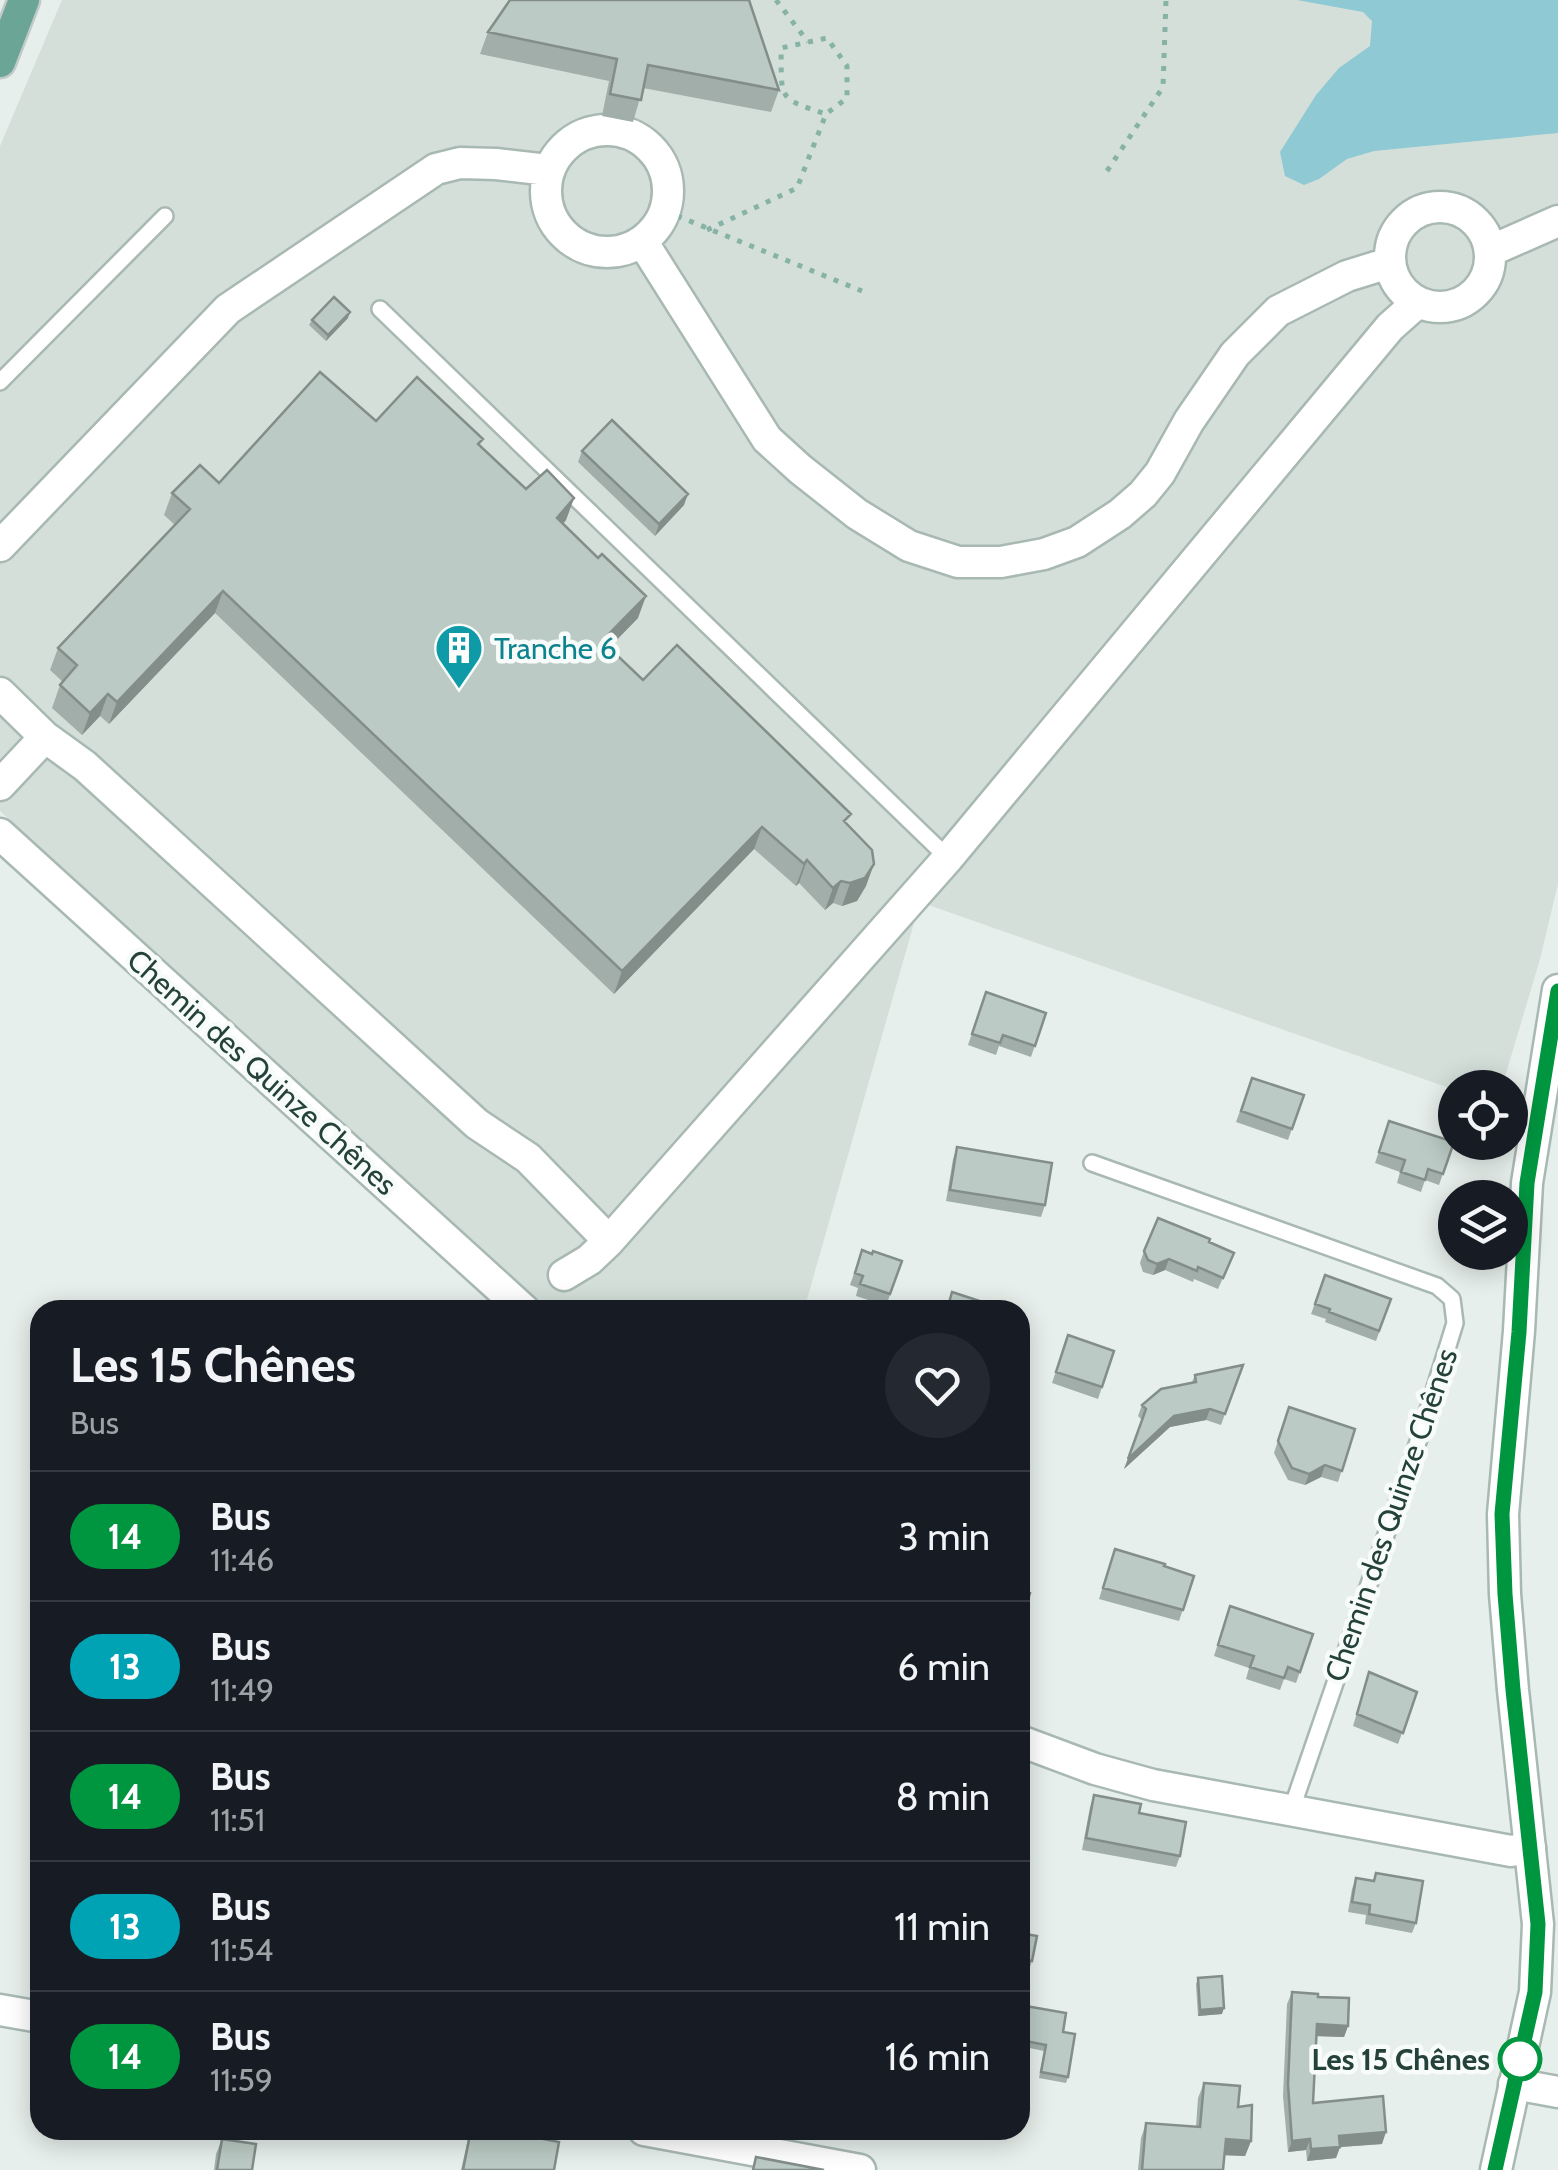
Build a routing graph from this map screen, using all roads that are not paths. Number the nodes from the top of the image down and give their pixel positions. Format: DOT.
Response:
graph roads {
  1 [pos="24,0"];
  2 [pos="0,62"];
  3 [pos="548,170"];
  4 [pos="165,216"];
  5 [pos="1558,221"];
  6 [pos="642,241"];
  7 [pos="1490,251"];
  8 [pos="1389,263"];
  9 [pos="1416,303"];
  10 [pos="380,309"];
  11 [pos="0,382"];
  12 [pos="0,546"];
  13 [pos="0,693"];
  14 [pos="44,737"];
  15 [pos="0,785"];
  16 [pos="0,834"];
  17 [pos="948,858"];
  18 [pos="1558,990"];
  19 [pos="1092,1162"];
  20 [pos="609,1241"];
  21 [pos="564,1275"];
  22 [pos="513,1300"];
  23 [pos="1030,1745"];
  24 [pos="1291,1811"];
  25 [pos="1530,1848"];
  26 [pos="0,2010"];
  27 [pos="30,2015"];
  28 [pos="1514,2084"];
  29 [pos="1558,2092"];
  30 [pos="698,2140"];
  31 [pos="860,2170"];
  32 [pos="1496,2170"];
  1 -- 2 [label="main road"];
  3 -- 6 [label="street"];
  3 -- 6 [label="street"];
  3 -- 12 [label="street"];
  4 -- 11 [label="lane"];
  5 -- 7 [label="street"];
  6 -- 8 [label="street"];
  7 -- 8 [label="street"];
  7 -- 9 [label="street"];
  8 -- 9 [label="street"];
  9 -- 17 [label="street"];
  10 -- 17 [label="lane"];
  13 -- 14 [label="street"];
  14 -- 15 [label="street"];
  14 -- 20 [label="street"];
  16 -- 22 [label="street, Chemin des Quinze Chênes"];
  17 -- 20 [label="street"];
  18 -- 25 [label="street"];
  19 -- 24 [label="lane, Chemin des Quinze Chênes"];
  20 -- 21 [label="street"];
  23 -- 24 [label="street"];
  24 -- 25 [label="street"];
  25 -- 28 [label="street"];
  26 -- 27 [label="street"];
  28 -- 29 [label="street"];
  28 -- 32 [label="street"];
  30 -- 31 [label="street"];
}
